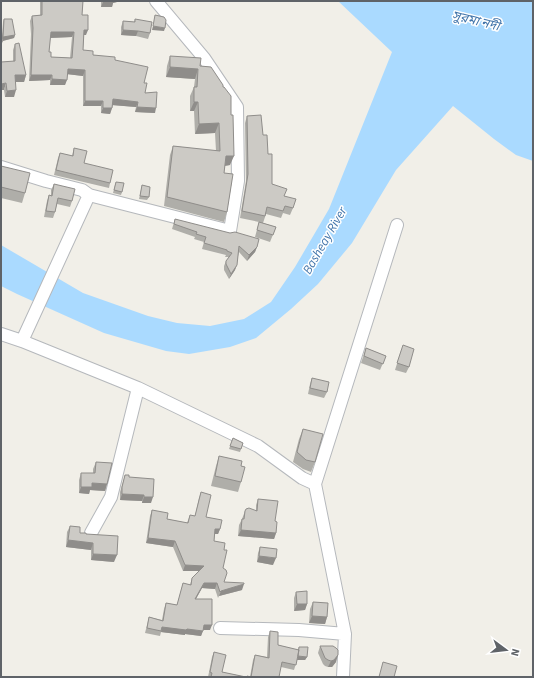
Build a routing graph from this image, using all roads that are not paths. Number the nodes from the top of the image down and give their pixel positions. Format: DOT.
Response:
graph roads {
  1 [pos="156,1"];
  2 [pos="1,167"];
  3 [pos="89,195"];
  4 [pos="397,225"];
  5 [pos="1,334"];
  6 [pos="22,341"];
  7 [pos="138,388"];
  8 [pos="315,484"];
  9 [pos="91,533"];
  10 [pos="220,628"];
  11 [pos="345,634"];
  12 [pos="343,677"];
  1 -- 3 [label="street"];
  2 -- 3 [label="street"];
  3 -- 6 [label="street"];
  4 -- 8 [label="street"];
  5 -- 6 [label="street"];
  6 -- 7 [label="street"];
  7 -- 8 [label="street"];
  7 -- 9 [label="street"];
  8 -- 11 [label="street"];
  10 -- 11 [label="street"];
  11 -- 12 [label="street"];
}
